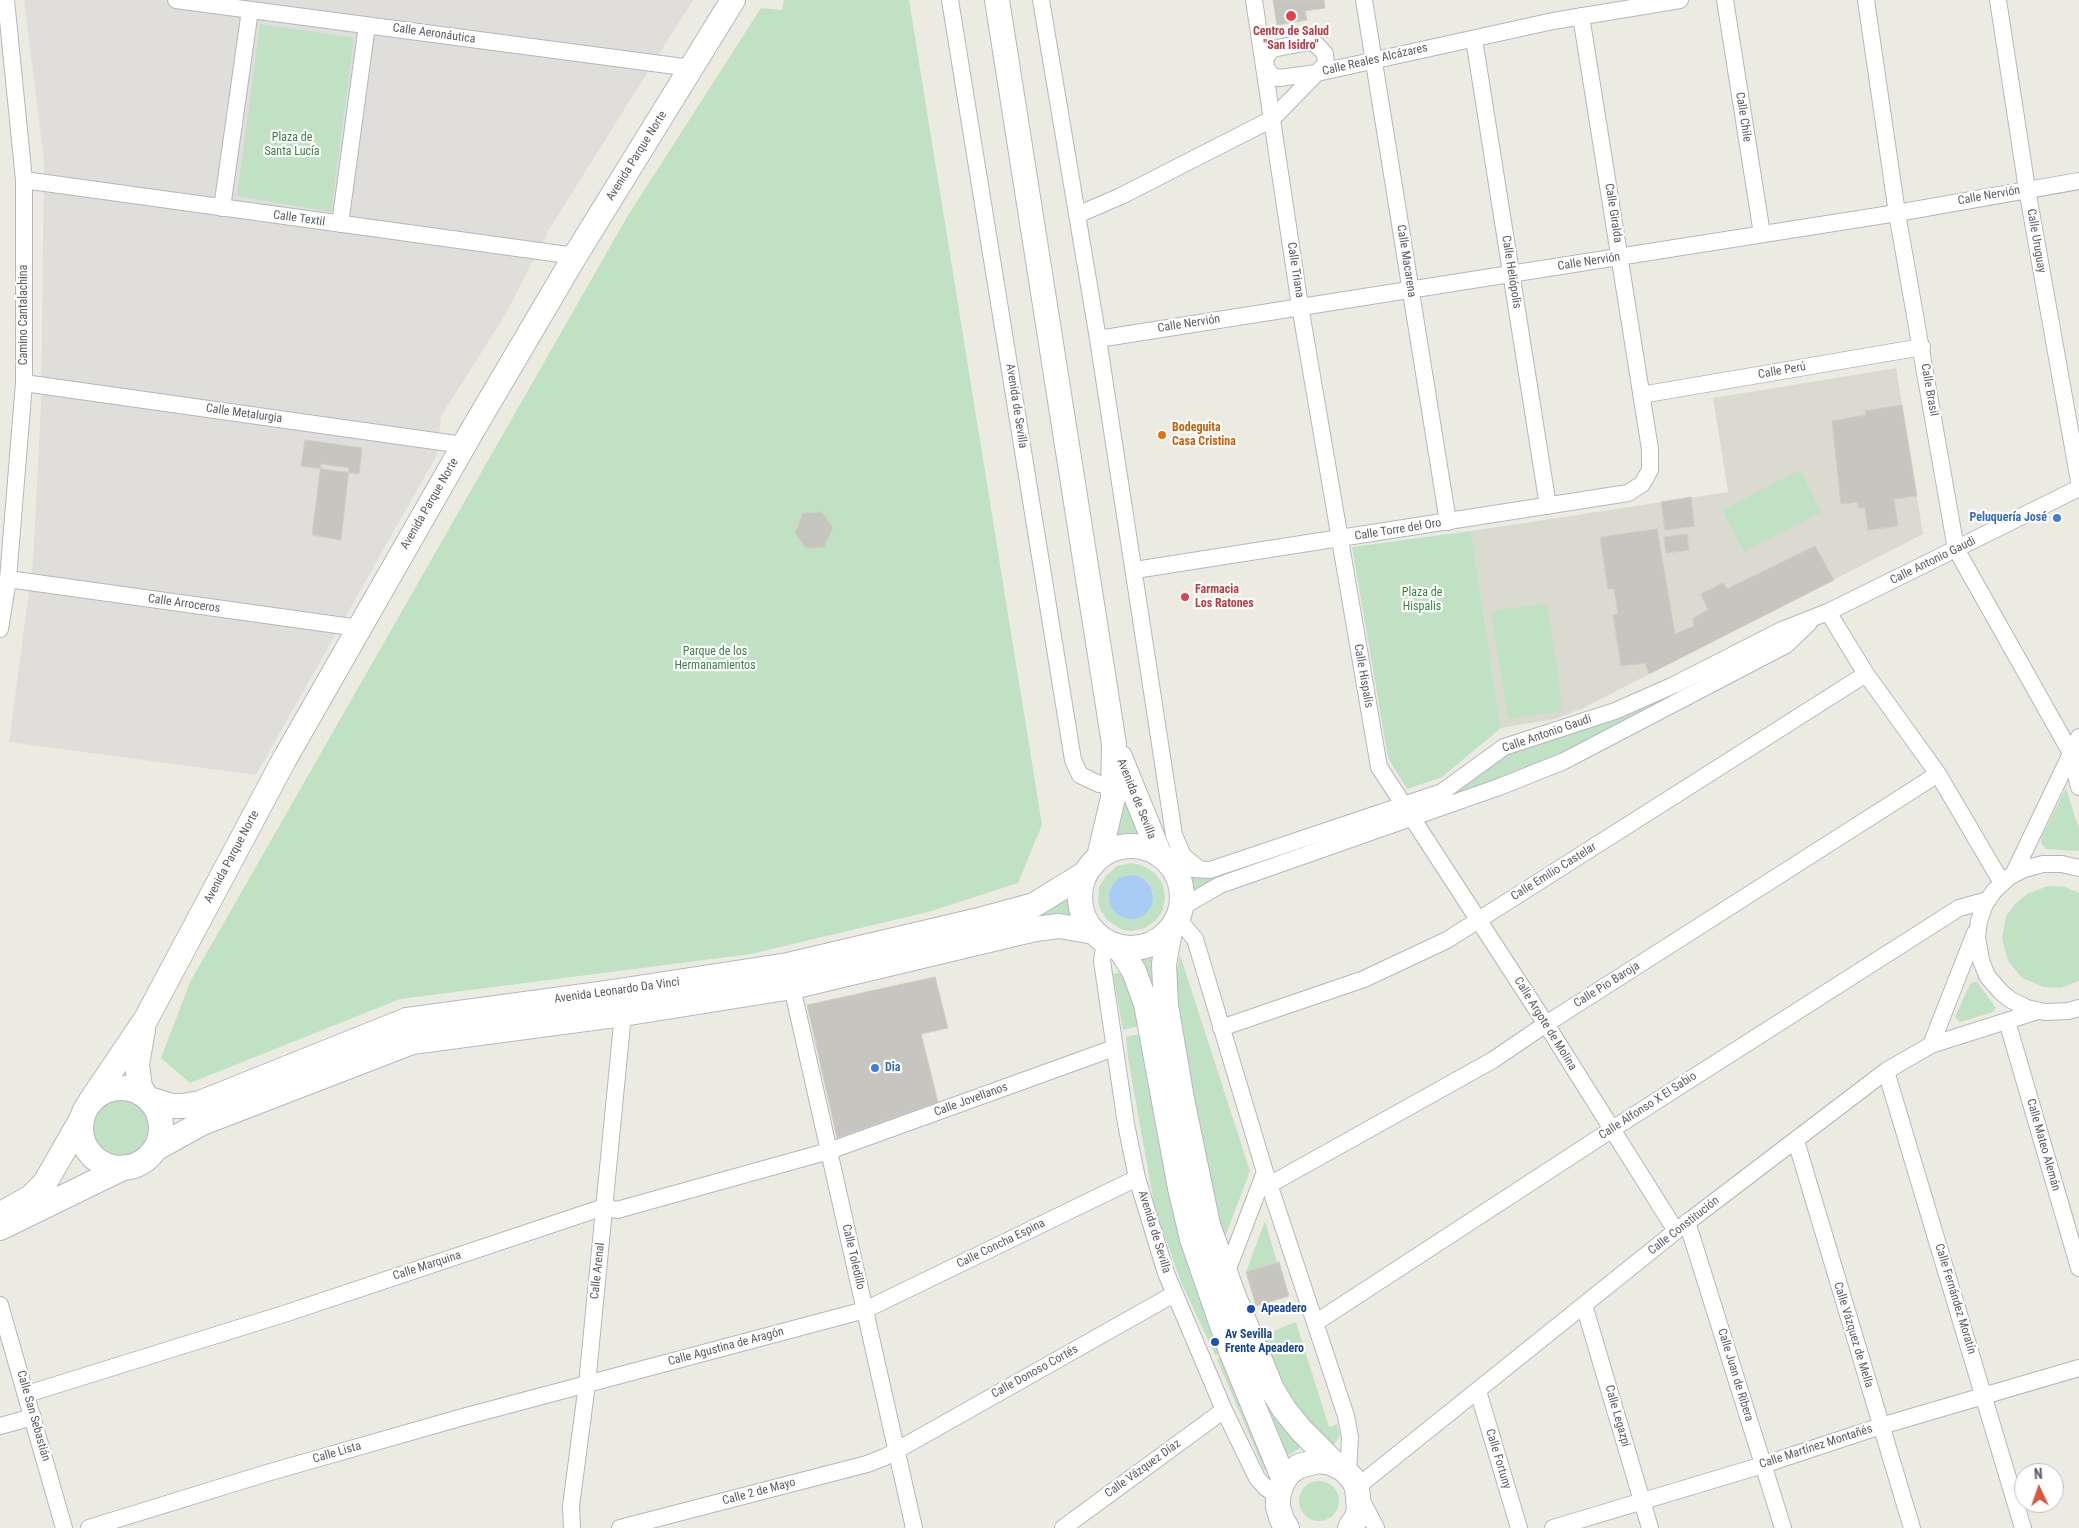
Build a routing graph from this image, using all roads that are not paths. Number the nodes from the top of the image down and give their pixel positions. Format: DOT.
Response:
graph roads {
  1 [pos="6,0"];
  2 [pos="176,0"];
  3 [pos="733,0"];
  4 [pos="950,0"];
  5 [pos="996,0"];
  6 [pos="1041,0"];
  7 [pos="1254,0"];
  8 [pos="1364,0"];
  9 [pos="1680,0"];
  10 [pos="1725,0"];
  11 [pos="1866,0"];
  12 [pos="1998,0"];
  13 [pos="250,10"];
  14 [pos="1581,16"];
  15 [pos="368,25"];
  16 [pos="1474,38"];
  17 [pos="1374,60"];
  18 [pos="1264,63"];
  19 [pos="691,68"];
  20 [pos="1317,73"];
  21 [pos="1272,120"];
  22 [pos="24,180"];
  23 [pos="2079,181"];
  24 [pos="2027,189"];
  25 [pos="222,208"];
  26 [pos="1897,213"];
  27 [pos="1077,215"];
  28 [pos="340,224"];
  29 [pos="1762,234"];
  30 [pos="575,256"];
  31 [pos="1620,257"];
  32 [pos="1511,274"];
  33 [pos="1410,289"];
  34 [pos="1300,306"];
  35 [pos="1098,339"];
  36 [pos="1922,347"];
  37 [pos="24,383"];
  38 [pos="1641,394"];
  39 [pos="463,445"];
  40 [pos="1650,470"];
  41 [pos="2079,481"];
  42 [pos="2079,488"];
  43 [pos="1548,506"];
  44 [pos="1448,522"];
  45 [pos="1340,540"];
  46 [pos="1956,549"];
  47 [pos="1135,570"];
  48 [pos="8,579"];
  49 [pos="1828,612"];
  50 [pos="1812,619"];
  51 [pos="359,628"];
  52 [pos="0,630"];
  53 [pos="1866,674"];
  54 [pos="2079,737"];
  55 [pos="1114,744"];
  56 [pos="2071,753"];
  57 [pos="1938,774"];
  58 [pos="1114,787"];
  59 [pos="2079,787"];
  60 [pos="1171,810"];
  61 [pos="1409,812"];
  62 [pos="1164,857"];
  63 [pos="1092,865"];
  64 [pos="2079,868"];
  65 [pos="1204,870"];
  66 [pos="2007,879"];
  67 [pos="1988,900"];
  68 [pos="1183,913"];
  69 [pos="1478,920"];
  70 [pos="1978,926"];
  71 [pos="1104,939"];
  72 [pos="1195,939"];
  73 [pos="792,987"];
  74 [pos="2079,1008"];
  75 [pos="2038,1011"];
  76 [pos="623,1014"];
  77 [pos="146,1019"];
  78 [pos="2007,1021"];
  79 [pos="1546,1024"];
  80 [pos="1221,1028"];
  81 [pos="1931,1045"];
  82 [pos="1114,1048"];
  83 [pos="1886,1071"];
  84 [pos="147,1097"];
  85 [pos="85,1111"];
  86 [pos="1611,1130"];
  87 [pos="1796,1141"];
  88 [pos="155,1149"];
  89 [pos="829,1151"];
  90 [pos="125,1167"];
  91 [pos="1137,1178"];
  92 [pos="1267,1178"];
  93 [pos="604,1207"];
  94 [pos="0,1214"];
  95 [pos="1682,1227"];
  96 [pos="0,1228"];
  97 [pos="2079,1268"];
  98 [pos="1226,1274"];
  99 [pos="1174,1294"];
  100 [pos="0,1305"];
  101 [pos="1584,1305"];
  102 [pos="865,1310"];
  103 [pos="1315,1323"];
  104 [pos="2079,1368"];
  105 [pos="587,1384"];
  106 [pos="1478,1391"];
  107 [pos="27,1394"];
  108 [pos="1984,1397"];
  109 [pos="1224,1410"];
  110 [pos="34,1417"];
  111 [pos="0,1426"];
  112 [pos="1881,1426"];
  113 [pos="896,1451"];
  114 [pos="1763,1465"];
  115 [pos="1350,1480"];
  116 [pos="1642,1502"];
  117 [pos="1281,1510"];
  118 [pos="64,1528"];
  119 [pos="89,1528"];
  120 [pos="572,1528"];
  121 [pos="620,1528"];
  122 [pos="914,1528"];
  123 [pos="1063,1528"];
  124 [pos="1351,1528"];
  125 [pos="1376,1528"];
  126 [pos="1519,1528"];
  127 [pos="1553,1528"];
  128 [pos="1650,1528"];
  129 [pos="1783,1528"];
  130 [pos="1912,1528"];
  131 [pos="2023,1528"];
  1 -- 22 [label="street, Camino Cantalachina"];
  2 -- 13 [label="street, Calle Aeronáutica"];
  3 -- 19 [label="street, Avenida Parque Norte"];
  4 -- 58 [label="street, Avenida de Sevilla"];
  5 -- 55 [label="street, Avenida de Sevilla"];
  6 -- 27 [label="street"];
  7 -- 18 [label="street, Calle Triana"];
  8 -- 17 [label="street, Calle Macarena"];
  9 -- 14 [label="street, Calle Reales Alcázares"];
  10 -- 29 [label="street, Calle Chile"];
  11 -- 26 [label="street, Calle Brasil"];
  12 -- 24 [label="street, Calle Uruguay"];
  13 -- 15 [label="street, Calle Aeronáutica"];
  13 -- 25 [label="street"];
  14 -- 16 [label="street, Calle Reales Alcázares"];
  14 -- 31 [label="street, Calle Giralda"];
  15 -- 19 [label="street, Calle Aeronáutica"];
  15 -- 28 [label="street"];
  16 -- 17 [label="street, Calle Reales Alcázares"];
  16 -- 32 [label="street, Calle Heliópolis"];
  17 -- 20 [label="street, Calle Reales Alcázares"];
  17 -- 33 [label="street, Calle Macarena"];
  18 -- 20 [label="street"];
  18 -- 20 [label="street"];
  18 -- 21 [label="street, Calle Triana"];
  19 -- 30 [label="street, Avenida Parque Norte"];
  20 -- 21 [label="street, Calle Reales Alcázares"];
  21 -- 27 [label="street, Calle Reales Alcázares"];
  21 -- 34 [label="street, Calle Triana"];
  22 -- 25 [label="street, Calle Textil"];
  22 -- 37 [label="street, Camino Cantalachina"];
  23 -- 24 [label="street, Calle Nervión"];
  24 -- 26 [label="street, Calle Nervión"];
  24 -- 41 [label="street, Calle Uruguay"];
  25 -- 28 [label="street, Calle Textil"];
  26 -- 29 [label="street, Calle Nervión"];
  26 -- 36 [label="street, Calle Brasil"];
  27 -- 35 [label="street"];
  28 -- 30 [label="street, Calle Textil"];
  29 -- 31 [label="street, Calle Nervión"];
  30 -- 39 [label="street, Avenida Parque Norte"];
  31 -- 32 [label="street, Calle Nervión"];
  31 -- 38 [label="street, Calle Giralda"];
  32 -- 33 [label="street, Calle Nervión"];
  32 -- 43 [label="street, Calle Heliópolis"];
  33 -- 34 [label="street, Calle Nervión"];
  33 -- 44 [label="street, Calle Macarena"];
  34 -- 35 [label="street, Calle Nervión"];
  34 -- 45 [label="street, Calle Triana"];
  35 -- 47 [label="street"];
  36 -- 38 [label="street, Calle Perú"];
  36 -- 46 [label="street, Calle Brasil"];
  37 -- 39 [label="street, Calle Metalurgia"];
  37 -- 48 [label="street, Camino Cantalachina"];
  38 -- 40 [label="street, Calle Giralda"];
  39 -- 51 [label="street, Avenida Parque Norte"];
  40 -- 43 [label="street, Calle Torre del Oro"];
  42 -- 46 [label="street, Calle Antonio Gaudi"];
  43 -- 44 [label="street, Calle Torre del Oro"];
  44 -- 45 [label="street, Calle Torre del Oro"];
  45 -- 47 [label="street, Calle Torre del Oro"];
  45 -- 61 [label="street, Calle Hispalis"];
  46 -- 49 [label="street, Calle Antonio Gaudi"];
  46 -- 56 [label="street, Calle Brasil"];
  47 -- 60 [label="street"];
  48 -- 51 [label="street, Calle Arroceros"];
  48 -- 52 [label="street, Camino Cantalachina"];
  49 -- 50 [label="street, Calle Antonio Gaudi"];
  49 -- 53 [label="street"];
  50 -- 61 [label="street, Calle Antonio Gaudi"];
  50 -- 61 [label="street, Calle Antonio Gaudi"];
  51 -- 77 [label="street, Avenida Parque Norte"];
  53 -- 57 [label="street"];
  53 -- 69 [label="street, Calle Emilio Castelar"];
  54 -- 56 [label="street"];
  55 -- 58 [label="street, Avenida de Sevilla"];
  55 -- 62 [label="street, Avenida de Sevilla"];
  56 -- 59 [label="street, Calle Brasil"];
  56 -- 66 [label="street"];
  57 -- 66 [label="street"];
  57 -- 79 [label="street, Calle Pio Baroja"];
  58 -- 63 [label="street, Avenida de Sevilla"];
  60 -- 62 [label="street"];
  60 -- 65 [label="street"];
  61 -- 65 [label="street, Calle Antonio Gaudi"];
  61 -- 68 [label="street, Calle Antonio Gaudi"];
  61 -- 69 [label="street, Calle Argote de Molina"];
  62 -- 63 [label="street"];
  62 -- 65 [label="street, Calle Antonio Gaudi"];
  62 -- 68 [label="street"];
  63 -- 71 [label="street"];
  63 -- 84 [label="street, Avenida Leonardo Da Vinci"];
  64 -- 66 [label="street"];
  66 -- 67 [label="street"];
  67 -- 70 [label="street"];
  67 -- 86 [label="street, Calle Alfonso X El Sabio"];
  68 -- 71 [label="street"];
  68 -- 72 [label="street"];
  68 -- 72 [label="street"];
  68 -- 98 [label="street"];
  69 -- 79 [label="street, Calle Argote de Molina"];
  69 -- 80 [label="street, Calle Emilio Castelar"];
  70 -- 75 [label="street"];
  70 -- 81 [label="street"];
  71 -- 73 [label="street, Avenida Leonardo Da Vinci"];
  71 -- 82 [label="street, Avenida de Sevilla"];
  71 -- 117 [label="street"];
  72 -- 80 [label="street"];
  73 -- 76 [label="street, Avenida Leonardo Da Vinci"];
  73 -- 89 [label="street, Calle Toledillo"];
  74 -- 75 [label="street"];
  75 -- 78 [label="street, Calle Constitución"];
  76 -- 88 [label="street, Avenida Leonardo Da Vinci"];
  76 -- 93 [label="street, Calle Arenal"];
  77 -- 84 [label="street, Avenida Parque Norte"];
  77 -- 85 [label="street, Avenida Parque Norte"];
  78 -- 81 [label="street, Calle Constitución"];
  78 -- 97 [label="street, Calle Mateo Alemán"];
  79 -- 86 [label="street, Calle Argote de Molina"];
  79 -- 92 [label="street, Calle Pio Baroja"];
  80 -- 92 [label="street"];
  81 -- 83 [label="street, Calle Constitución"];
  82 -- 89 [label="street, Calle Jovellanos"];
  82 -- 91 [label="street, Avenida de Sevilla"];
  83 -- 87 [label="street, Calle Constitución"];
  83 -- 108 [label="street, Calle Fernández Moratín"];
  84 -- 85 [label="street"];
  84 -- 88 [label="street"];
  85 -- 90 [label="street"];
  85 -- 94 [label="street"];
  86 -- 95 [label="street, Calle Argote de Molina"];
  86 -- 103 [label="street, Calle Alfonso X El Sabio"];
  87 -- 95 [label="street, Calle Constitución"];
  87 -- 112 [label="street, Calle Vázquez de Mella"];
  88 -- 90 [label="street"];
  89 -- 93 [label="street, Calle Marquina"];
  89 -- 102 [label="street, Calle Toledillo"];
  90 -- 96 [label="street"];
  91 -- 99 [label="street, Avenida de Sevilla"];
  91 -- 102 [label="street, Calle Concha Espina"];
  92 -- 98 [label="street"];
  92 -- 103 [label="street"];
  93 -- 105 [label="street, Calle Arenal"];
  93 -- 107 [label="street, Calle Marquina"];
  95 -- 101 [label="street, Calle Constitución"];
  95 -- 114 [label="street, Calle Juan de Ribera"];
  98 -- 115 [label="street"];
  99 -- 109 [label="street, Avenida de Sevilla"];
  99 -- 113 [label="street, Calle Donoso Cortés"];
  100 -- 107 [label="street, Calle San Sebastián"];
  101 -- 106 [label="street, Calle Constitución"];
  101 -- 116 [label="street, Calle Legazpi"];
  102 -- 105 [label="street, Calle Agustina de Aragón"];
  102 -- 113 [label="street, Calle Toledillo"];
  103 -- 115 [label="street"];
  104 -- 108 [label="street, Calle Martínez Montañés"];
  105 -- 119 [label="street, Calle Lista"];
  105 -- 120 [label="street, Calle Arenal"];
  106 -- 115 [label="street, Calle Constitución"];
  106 -- 126 [label="street, Calle Fortuny"];
  107 -- 110 [label="street, Calle San Sebastián"];
  108 -- 112 [label="street, Calle Martínez Montañés"];
  108 -- 131 [label="street, Calle Fernández Moratín"];
  109 -- 117 [label="street, Avenida de Sevilla"];
  109 -- 123 [label="street, Calle Vázquez Díaz"];
  110 -- 111 [label="street"];
  110 -- 118 [label="street, Calle San Sebastián"];
  112 -- 114 [label="street, Calle Martínez Montañés"];
  112 -- 130 [label="street, Calle Vázquez de Mella"];
  113 -- 121 [label="street, Calle 2 de Mayo"];
  113 -- 122 [label="street, Calle Toledillo"];
  114 -- 116 [label="street, Calle Martínez Montañés"];
  114 -- 129 [label="street, Calle Juan de Ribera"];
  115 -- 117 [label="street"];
  115 -- 124 [label="street"];
  115 -- 125 [label="street"];
  116 -- 127 [label="street, Calle Martínez Montañés"];
  116 -- 128 [label="street, Calle Legazpi"];
}
